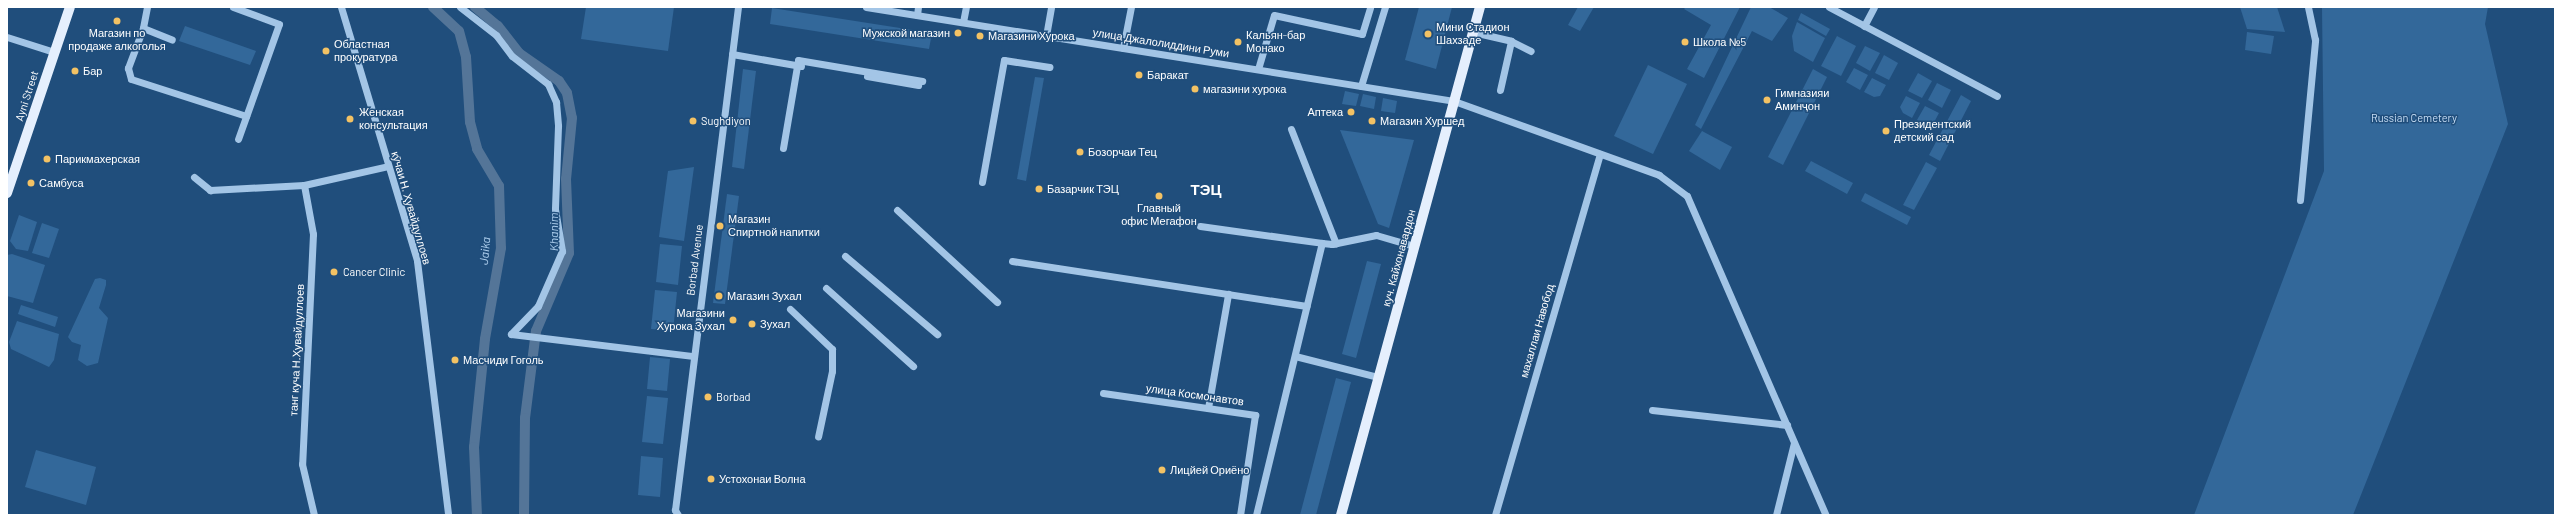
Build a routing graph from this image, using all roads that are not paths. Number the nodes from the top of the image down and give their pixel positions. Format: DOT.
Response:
graph roads {
  1 [pos="70,7"];
  2 [pos="147,7"];
  3 [pos="233,7"];
  4 [pos="341,7"];
  5 [pos="460,7"];
  6 [pos="738,7"];
  7 [pos="866,7"];
  8 [pos="918,7"];
  9 [pos="966,7"];
  10 [pos="1051,7"];
  11 [pos="1130,7"];
  12 [pos="1370,7"];
  13 [pos="1384,7"];
  14 [pos="1480,7"];
  15 [pos="1829,7"];
  16 [pos="1874,7"];
  17 [pos="2308,7"];
  18 [pos="917,15"];
  19 [pos="963,22"];
  20 [pos="1864,26"];
  21 [pos="143,28"];
  22 [pos="1473,32"];
  23 [pos="1046,36"];
  24 [pos="7,37"];
  25 [pos="172,40"];
  26 [pos="1511,41"];
  27 [pos="1123,48"];
  28 [pos="1531,51"];
  29 [pos="54,52"];
  30 [pos="732,54"];
  31 [pos="797,65"];
  32 [pos="1049,67"];
  33 [pos="1258,69"];
  34 [pos="920,83"];
  35 [pos="1361,86"];
  36 [pos="1500,90"];
  37 [pos="1997,96"];
  38 [pos="1454,100"];
  39 [pos="246,116"];
  40 [pos="1291,129"];
  41 [pos="238,139"];
  42 [pos="783,148"];
  43 [pos="1600,154"];
  44 [pos="388,166"];
  45 [pos="194,177"];
  46 [pos="982,182"];
  47 [pos="304,185"];
  48 [pos="7,193"];
  49 [pos="2300,200"];
  50 [pos="896,210"];
  51 [pos="1200,226"];
  52 [pos="1322,243"];
  53 [pos="1336,244"];
  54 [pos="1414,246"];
  55 [pos="845,256"];
  56 [pos="1012,260"];
  57 [pos="826,288"];
  58 [pos="1228,294"];
  59 [pos="998,302"];
  60 [pos="1307,306"];
  61 [pos="790,309"];
  62 [pos="937,334"];
  63 [pos="694,356"];
  64 [pos="1295,356"];
  65 [pos="913,366"];
  66 [pos="1378,377"];
  67 [pos="1103,393"];
  68 [pos="1208,408"];
  69 [pos="1652,410"];
  70 [pos="1787,425"];
  71 [pos="818,436"];
  72 [pos="1794,443"];
  73 [pos="677,513"];
  74 [pos="314,515"];
  75 [pos="448,515"];
  76 [pos="1240,515"];
  77 [pos="1256,515"];
  78 [pos="1341,515"];
  79 [pos="1495,515"];
  80 [pos="1776,515"];
  81 [pos="1826,515"];
  1 -- 29 [label="main road, Ayni Street"];
  2 -- 21 [label="street"];
  3 -- 39 [label="street"];
  4 -- 44 [label="street, кӯчаи Н. Ҳувайдуллоев"];
  5 -- 63 [label="street"];
  6 -- 30 [label="street, Borbad Avenue"];
  7 -- 18 [label="street, улица Джалолиддини Руми"];
  8 -- 18 [label="street"];
  9 -- 19 [label="street"];
  10 -- 23 [label="street"];
  11 -- 27 [label="street"];
  12 -- 33 [label="street"];
  13 -- 35 [label="street"];
  14 -- 22 [label="main road, куч. Кайхонавардон"];
  15 -- 20 [label="street"];
  16 -- 20 [label="street"];
  17 -- 49 [label="street"];
  18 -- 19 [label="street, улица Джалолиддини Руми"];
  19 -- 23 [label="street, улица Джалолиддини Руми"];
  20 -- 37 [label="street"];
  21 -- 25 [label="street"];
  21 -- 39 [label="street"];
  22 -- 26 [label="street"];
  22 -- 38 [label="main road, куч. Кайхонавардон"];
  23 -- 27 [label="street, улица Джалолиддини Руми"];
  24 -- 29 [label="street"];
  26 -- 28 [label="street"];
  26 -- 36 [label="street"];
  27 -- 33 [label="street, улица Джалолиддини Руми"];
  29 -- 48 [label="main road, Ayni Street"];
  30 -- 31 [label="street"];
  30 -- 63 [label="street, Borbad Avenue"];
  31 -- 34 [label="street"];
  31 -- 42 [label="street"];
  32 -- 46 [label="street"];
  33 -- 35 [label="street, улица Джалолиддини Руми"];
  35 -- 38 [label="street, улица Джалолиддини Руми"];
  38 -- 43 [label="street, улица Джалолиддини Руми"];
  38 -- 54 [label="main road, куч. Кайхонавардон"];
  39 -- 41 [label="street"];
  40 -- 53 [label="street"];
  43 -- 70 [label="street, улица Джалолиддини Руми"];
  43 -- 79 [label="street, махаллаи Навобод"];
  44 -- 47 [label="street"];
  44 -- 75 [label="street, кӯчаи Н. Ҳувайдуллоев"];
  45 -- 47 [label="street"];
  47 -- 74 [label="street, танг куча Н.Ҳувайдуллоев"];
  50 -- 59 [label="street"];
  51 -- 52 [label="street"];
  52 -- 53 [label="street"];
  52 -- 60 [label="street"];
  53 -- 54 [label="street"];
  54 -- 66 [label="main road, куч. Кайхонавардон"];
  55 -- 62 [label="street"];
  56 -- 58 [label="street"];
  57 -- 65 [label="street"];
  58 -- 60 [label="street"];
  58 -- 68 [label="street"];
  60 -- 64 [label="street"];
  61 -- 71 [label="street"];
  63 -- 73 [label="street, Borbad Avenue"];
  64 -- 66 [label="street"];
  64 -- 77 [label="street"];
  66 -- 78 [label="main road, куч. Кайхонавардон"];
  67 -- 68 [label="street, улица Космонавтов"];
  68 -- 76 [label="street, улица Космонавтов"];
  69 -- 70 [label="street"];
  70 -- 72 [label="street, улица Джалолиддини Руми"];
  72 -- 80 [label="street"];
  72 -- 81 [label="street, улица Джалолиддини Руми"];
}
